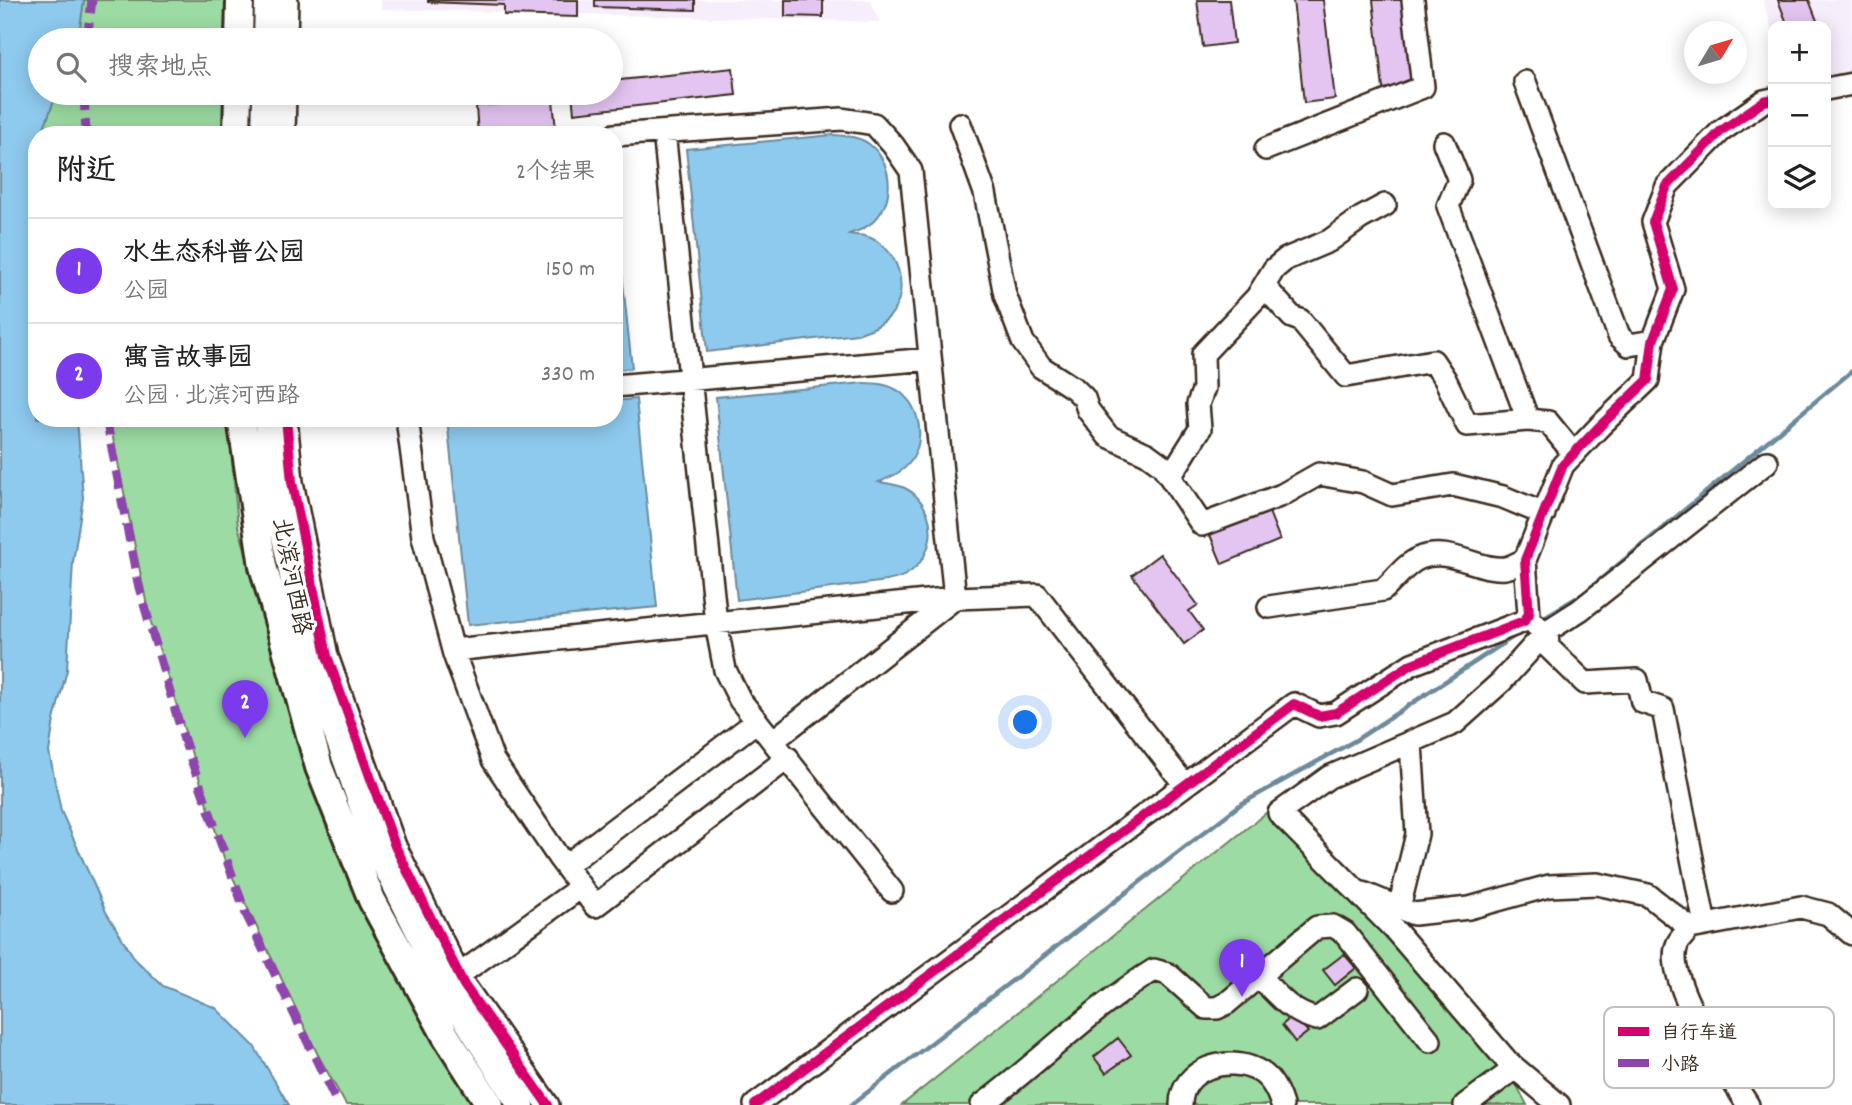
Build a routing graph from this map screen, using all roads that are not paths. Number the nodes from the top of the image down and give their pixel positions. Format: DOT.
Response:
graph roads {
  1 [pos="240,0"];
  2 [pos="268,0"];
  3 [pos="287,0"];
  4 [pos="1413,0"];
  5 [pos="239,28"];
  6 [pos="267,28"];
  7 [pos="286,28"];
  8 [pos="1525,82"];
  9 [pos="1852,84"];
  10 [pos="1831,88"];
  11 [pos="1768,100"];
  12 [pos="238,105"];
  13 [pos="266,105"];
  14 [pos="285,105"];
  15 [pos="960,124"];
  16 [pos="237,126"];
  17 [pos="265,126"];
  18 [pos="284,126"];
  19 [pos="664,132"];
  20 [pos="623,134"];
  21 [pos="1444,143"];
  22 [pos="1266,149"];
  23 [pos="1385,205"];
  24 [pos="1264,286"];
  25 [pos="1653,341"];
  26 [pos="930,359"];
  27 [pos="690,380"];
  28 [pos="623,385"];
  29 [pos="1528,420"];
  30 [pos="242,427"];
  31 [pos="269,427"];
  32 [pos="287,427"];
  33 [pos="408,427"];
  34 [pos="1574,454"];
  35 [pos="1767,462"];
  36 [pos="1170,477"];
  37 [pos="1544,514"];
  38 [pos="1525,560"];
  39 [pos="955,598"];
  40 [pos="1269,607"];
  41 [pos="716,623"];
  42 [pos="1538,625"];
  43 [pos="453,650"];
  44 [pos="757,721"];
  45 [pos="774,740"];
  46 [pos="1411,744"];
  47 [pos="788,758"];
  48 [pos="1185,785"];
  49 [pos="565,866"];
  50 [pos="581,887"];
  51 [pos="1354,889"];
  52 [pos="892,891"];
  53 [pos="1399,908"];
  54 [pos="1697,926"];
  55 [pos="1852,934"];
  56 [pos="459,975"];
  57 [pos="1259,976"];
  58 [pos="1357,989"];
  59 [pos="1691,1007"];
  60 [pos="1430,1041"];
  61 [pos="1506,1075"];
  62 [pos="1014,1081"];
  63 [pos="1737,1088"];
  64 [pos="490,1105"];
  65 [pos="521,1105"];
  66 [pos="548,1105"];
  67 [pos="755,1105"];
  68 [pos="982,1105"];
  69 [pos="1013,1105"];
  70 [pos="1181,1105"];
  71 [pos="1282,1105"];
  72 [pos="1465,1105"];
  73 [pos="1559,1105"];
  74 [pos="1748,1105"];
  1 -- 5 [label="main road"];
  2 -- 6 [label="main road"];
  3 -- 7 [label="street"];
  4 -- 22 [label="street"];
  8 -- 25 [label="street"];
  9 -- 10 [label="street"];
  11 -- 25 [label="street"];
  12 -- 16 [label="main road"];
  13 -- 17 [label="main road"];
  14 -- 18 [label="street"];
  15 -- 36 [label="street"];
  19 -- 20 [label="street"];
  19 -- 26 [label="street"];
  19 -- 27 [label="street"];
  21 -- 29 [label="street"];
  23 -- 24 [label="street"];
  24 -- 29 [label="street"];
  24 -- 36 [label="street"];
  25 -- 34 [label="street"];
  26 -- 27 [label="street"];
  26 -- 39 [label="street"];
  27 -- 28 [label="street"];
  27 -- 41 [label="street"];
  29 -- 34 [label="street"];
  30 -- 64 [label="main road, 北滨河西路"];
  31 -- 65 [label="main road, 北滨河西路"];
  32 -- 56 [label="street"];
  33 -- 43 [label="street"];
  34 -- 37 [label="street"];
  35 -- 42 [label="street"];
  36 -- 37 [label="street"];
  37 -- 38 [label="street"];
  38 -- 40 [label="street"];
  38 -- 42 [label="street"];
  39 -- 41 [label="street"];
  39 -- 45 [label="street"];
  39 -- 48 [label="street"];
  41 -- 43 [label="street"];
  41 -- 44 [label="street"];
  42 -- 46 [label="street"];
  42 -- 48 [label="street"];
  42 -- 54 [label="street"];
  43 -- 49 [label="street"];
  44 -- 45 [label="street"];
  44 -- 49 [label="street"];
  45 -- 47 [label="street"];
  46 -- 51 [label="street"];
  46 -- 53 [label="street"];
  47 -- 50 [label="street"];
  47 -- 52 [label="street"];
  48 -- 67 [label="street"];
  49 -- 50 [label="street"];
  50 -- 56 [label="street"];
  51 -- 53 [label="street"];
  51 -- 73 [label="street"];
  53 -- 54 [label="street"];
  54 -- 55 [label="street"];
  54 -- 59 [label="street"];
  56 -- 66 [label="street"];
  57 -- 58 [label="street"];
  57 -- 60 [label="street"];
  57 -- 62 [label="street"];
  61 -- 72 [label="street"];
  62 -- 68 [label="street"];
  62 -- 69 [label="street"];
  63 -- 74 [label="street"];
  70 -- 71 [label="street"];
}
